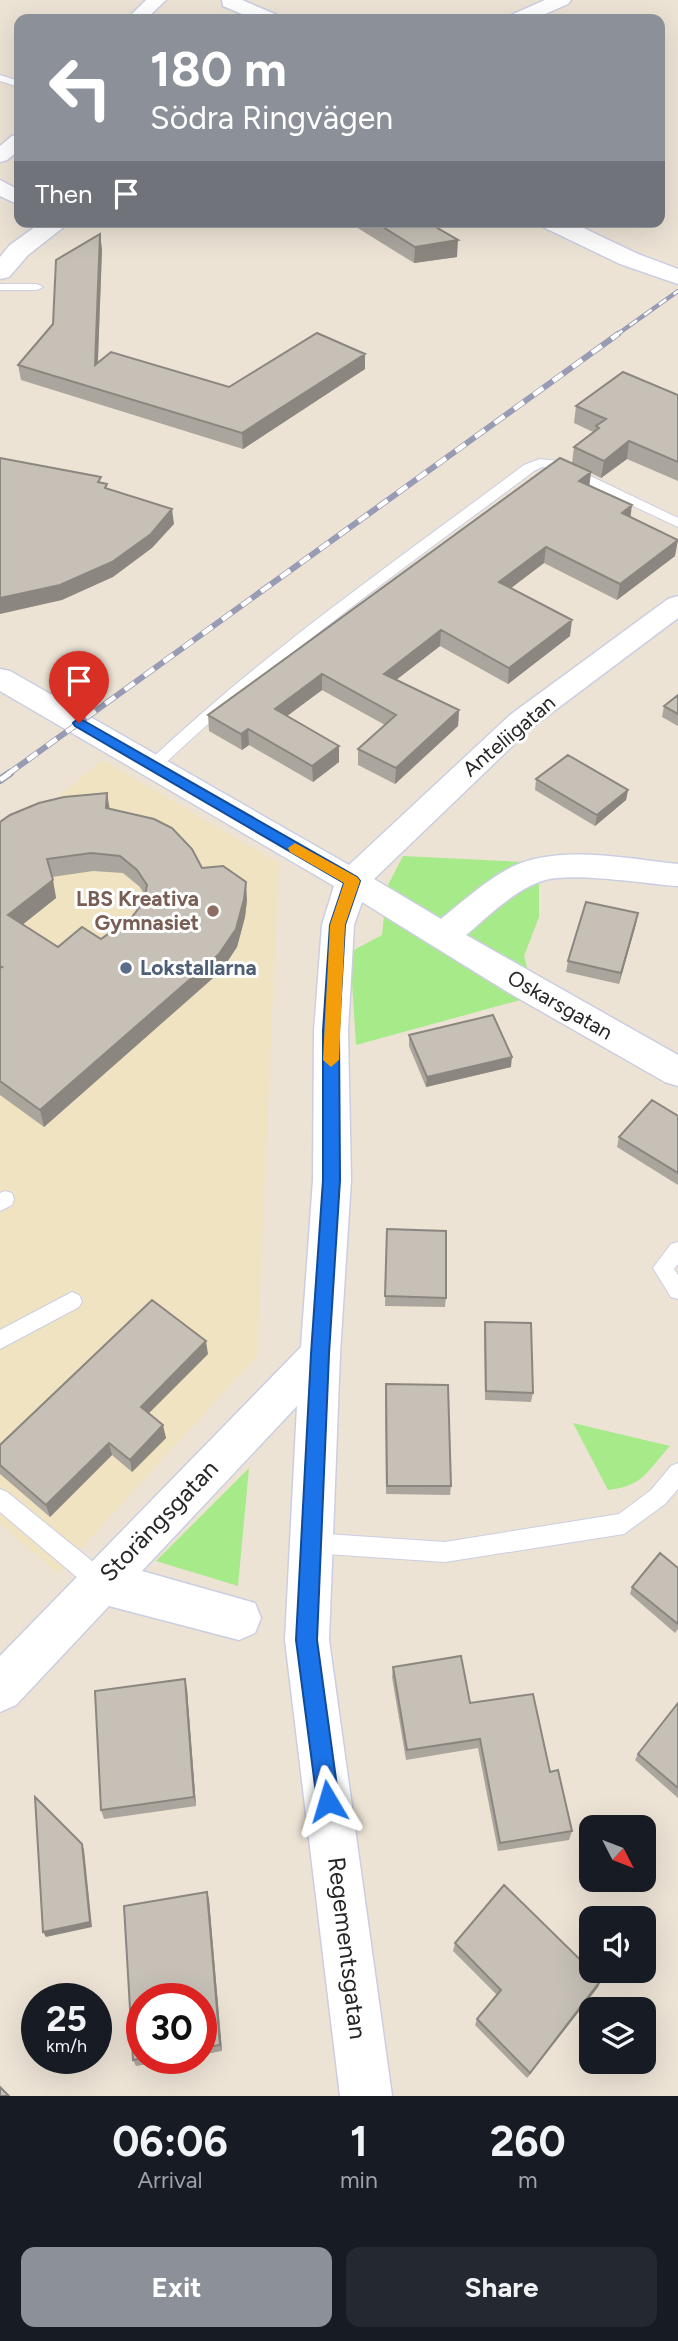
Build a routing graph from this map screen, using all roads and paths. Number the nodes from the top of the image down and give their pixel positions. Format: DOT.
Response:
graph roads {
  1 [pos="157,0"];
  2 [pos="257,0"];
  3 [pos="544,0"];
  4 [pos="561,0"];
  5 [pos="228,1"];
  6 [pos="142,14"];
  7 [pos="253,14"];
  8 [pos="258,14"];
  9 [pos="284,14"];
  10 [pos="513,14"];
  11 [pos="529,14"];
  12 [pos="14,144"];
  13 [pos="0,156"];
  14 [pos="50,228"];
  15 [pos="563,228"];
  16 [pos="603,228"];
  17 [pos="678,259"];
  18 [pos="0,272"];
  19 [pos="678,277"];
  20 [pos="0,287"];
  21 [pos="37,287"];
  22 [pos="678,523"];
  23 [pos="678,606"];
  24 [pos="0,678"];
  25 [pos="153,766"];
  26 [pos="678,875"];
  27 [pos="352,881"];
  28 [pos="443,936"];
  29 [pos="678,1072"];
  30 [pos="678,1251"];
  31 [pos="678,1291"];
  32 [pos="72,1301"];
  33 [pos="0,1339"];
  34 [pos="320,1354"];
  35 [pos="678,1473"];
  36 [pos="0,1499"];
  37 [pos="311,1543"];
  38 [pos="100,1582"];
  39 [pos="239,1618"];
  40 [pos="0,1689"];
  41 [pos="366,2096"];
  1 -- 6 [label="street"];
  2 -- 9 [label="street"];
  3 -- 10 [label="street"];
  4 -- 11 [label="street"];
  5 -- 7 [label="street"];
  5 -- 8 [label="street"];
  12 -- 13 [label="street"];
  14 -- 18 [label="street"];
  15 -- 19 [label="street"];
  16 -- 17 [label="street"];
  20 -- 21 [label="lane"];
  22 -- 25 [label="lane"];
  23 -- 27 [label="street, Anteliigatan"];
  24 -- 25 [label="street, Oskarsgatan"];
  25 -- 27 [label="street, Oskarsgatan"];
  26 -- 28 [label="street"];
  27 -- 28 [label="street, Oskarsgatan"];
  27 -- 34 [label="street, Regementsgatan"];
  28 -- 29 [label="street, Oskarsgatan"];
  30 -- 31 [label="lane"];
  32 -- 33 [label="lane"];
  34 -- 37 [label="street, Regementsgatan"];
  34 -- 38 [label="street, Storängsgatan"];
  35 -- 37 [label="lane"];
  36 -- 38 [label="lane"];
  37 -- 41 [label="street, Regementsgatan"];
  38 -- 39 [label="street"];
  38 -- 40 [label="street, Storängsgatan"];
}
